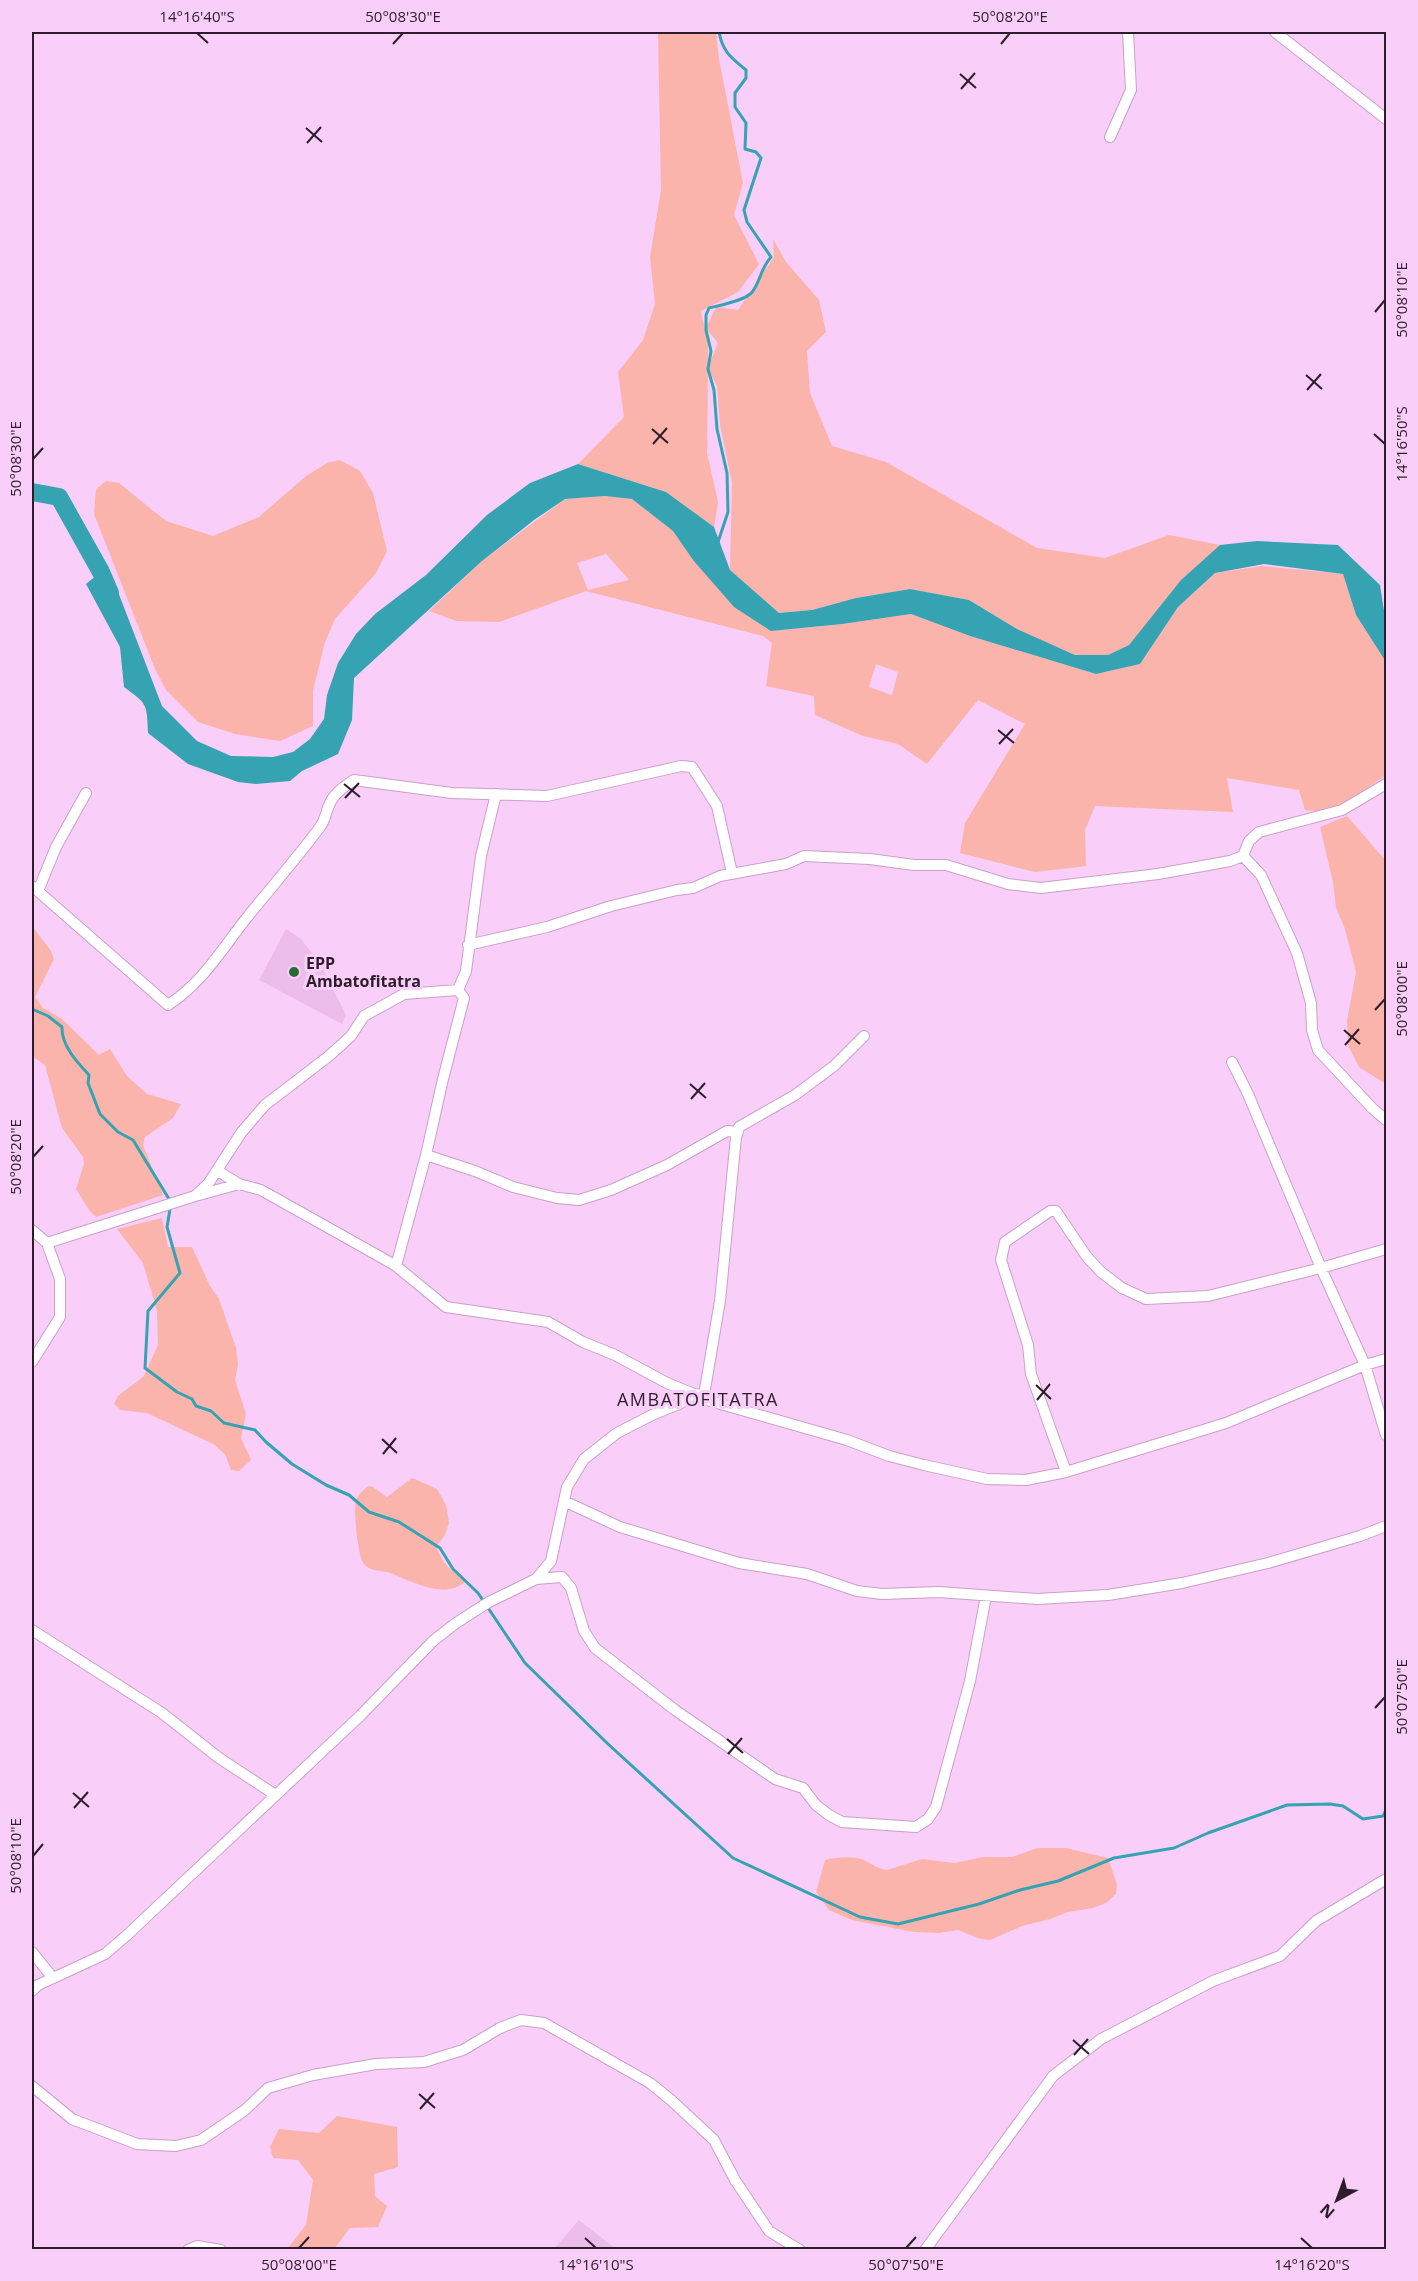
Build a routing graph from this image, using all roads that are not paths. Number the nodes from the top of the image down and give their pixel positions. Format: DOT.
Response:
graph roads {
  1 [pos="1128,32"];
  2 [pos="1275,32"];
  3 [pos="1386,119"];
  4 [pos="1110,137"];
  5 [pos="1386,784"];
  6 [pos="86,793"];
  7 [pos="496,794"];
  8 [pos="1243,856"];
  9 [pos="732,873"];
  10 [pos="35,888"];
  11 [pos="468,945"];
  12 [pos="458,990"];
  13 [pos="864,1036"];
  14 [pos="1232,1062"];
  15 [pos="1386,1120"];
  16 [pos="738,1132"];
  17 [pos="426,1155"];
  18 [pos="218,1171"];
  19 [pos="240,1184"];
  20 [pos="195,1196"];
  21 [pos="32,1230"];
  22 [pos="47,1243"];
  23 [pos="1386,1249"];
  24 [pos="396,1266"];
  25 [pos="1321,1268"];
  26 [pos="1386,1359"];
  27 [pos="32,1362"];
  28 [pos="1365,1365"];
  29 [pos="699,1395"];
  30 [pos="1386,1435"];
  31 [pos="1066,1472"];
  32 [pos="564,1501"];
  33 [pos="1386,1526"];
  34 [pos="536,1579"];
  35 [pos="987,1596"];
  36 [pos="32,1630"];
  37 [pos="274,1794"];
  38 [pos="1386,1879"];
  39 [pos="32,1952"];
  40 [pos="53,1978"];
  41 [pos="32,1991"];
  42 [pos="32,2086"];
  43 [pos="188,2250"];
  44 [pos="221,2250"];
  45 [pos="800,2250"];
  46 [pos="925,2250"];
  1 -- 4 [label="street"];
  2 -- 3 [label="street"];
  5 -- 8 [label="street"];
  6 -- 10 [label="street"];
  7 -- 9 [label="street"];
  7 -- 10 [label="street"];
  7 -- 11 [label="street"];
  8 -- 9 [label="street"];
  8 -- 15 [label="street"];
  9 -- 11 [label="street"];
  11 -- 12 [label="street"];
  12 -- 17 [label="street"];
  12 -- 18 [label="street"];
  13 -- 16 [label="street"];
  14 -- 25 [label="street"];
  16 -- 17 [label="street"];
  16 -- 29 [label="street"];
  17 -- 24 [label="street"];
  18 -- 19 [label="street"];
  18 -- 20 [label="street"];
  19 -- 20 [label="street"];
  19 -- 24 [label="street"];
  20 -- 22 [label="street"];
  21 -- 22 [label="street"];
  22 -- 27 [label="street"];
  23 -- 25 [label="street"];
  24 -- 29 [label="street"];
  25 -- 28 [label="street"];
  25 -- 31 [label="street"];
  26 -- 28 [label="street"];
  28 -- 30 [label="street"];
  28 -- 31 [label="street"];
  29 -- 31 [label="street"];
  29 -- 32 [label="street"];
  32 -- 34 [label="street"];
  32 -- 35 [label="street"];
  33 -- 35 [label="street"];
  34 -- 35 [label="street"];
  34 -- 37 [label="street"];
  36 -- 37 [label="street"];
  37 -- 40 [label="street"];
  38 -- 46 [label="street"];
  39 -- 40 [label="street"];
  40 -- 41 [label="street"];
  42 -- 45 [label="street"];
  43 -- 44 [label="street"];
}
